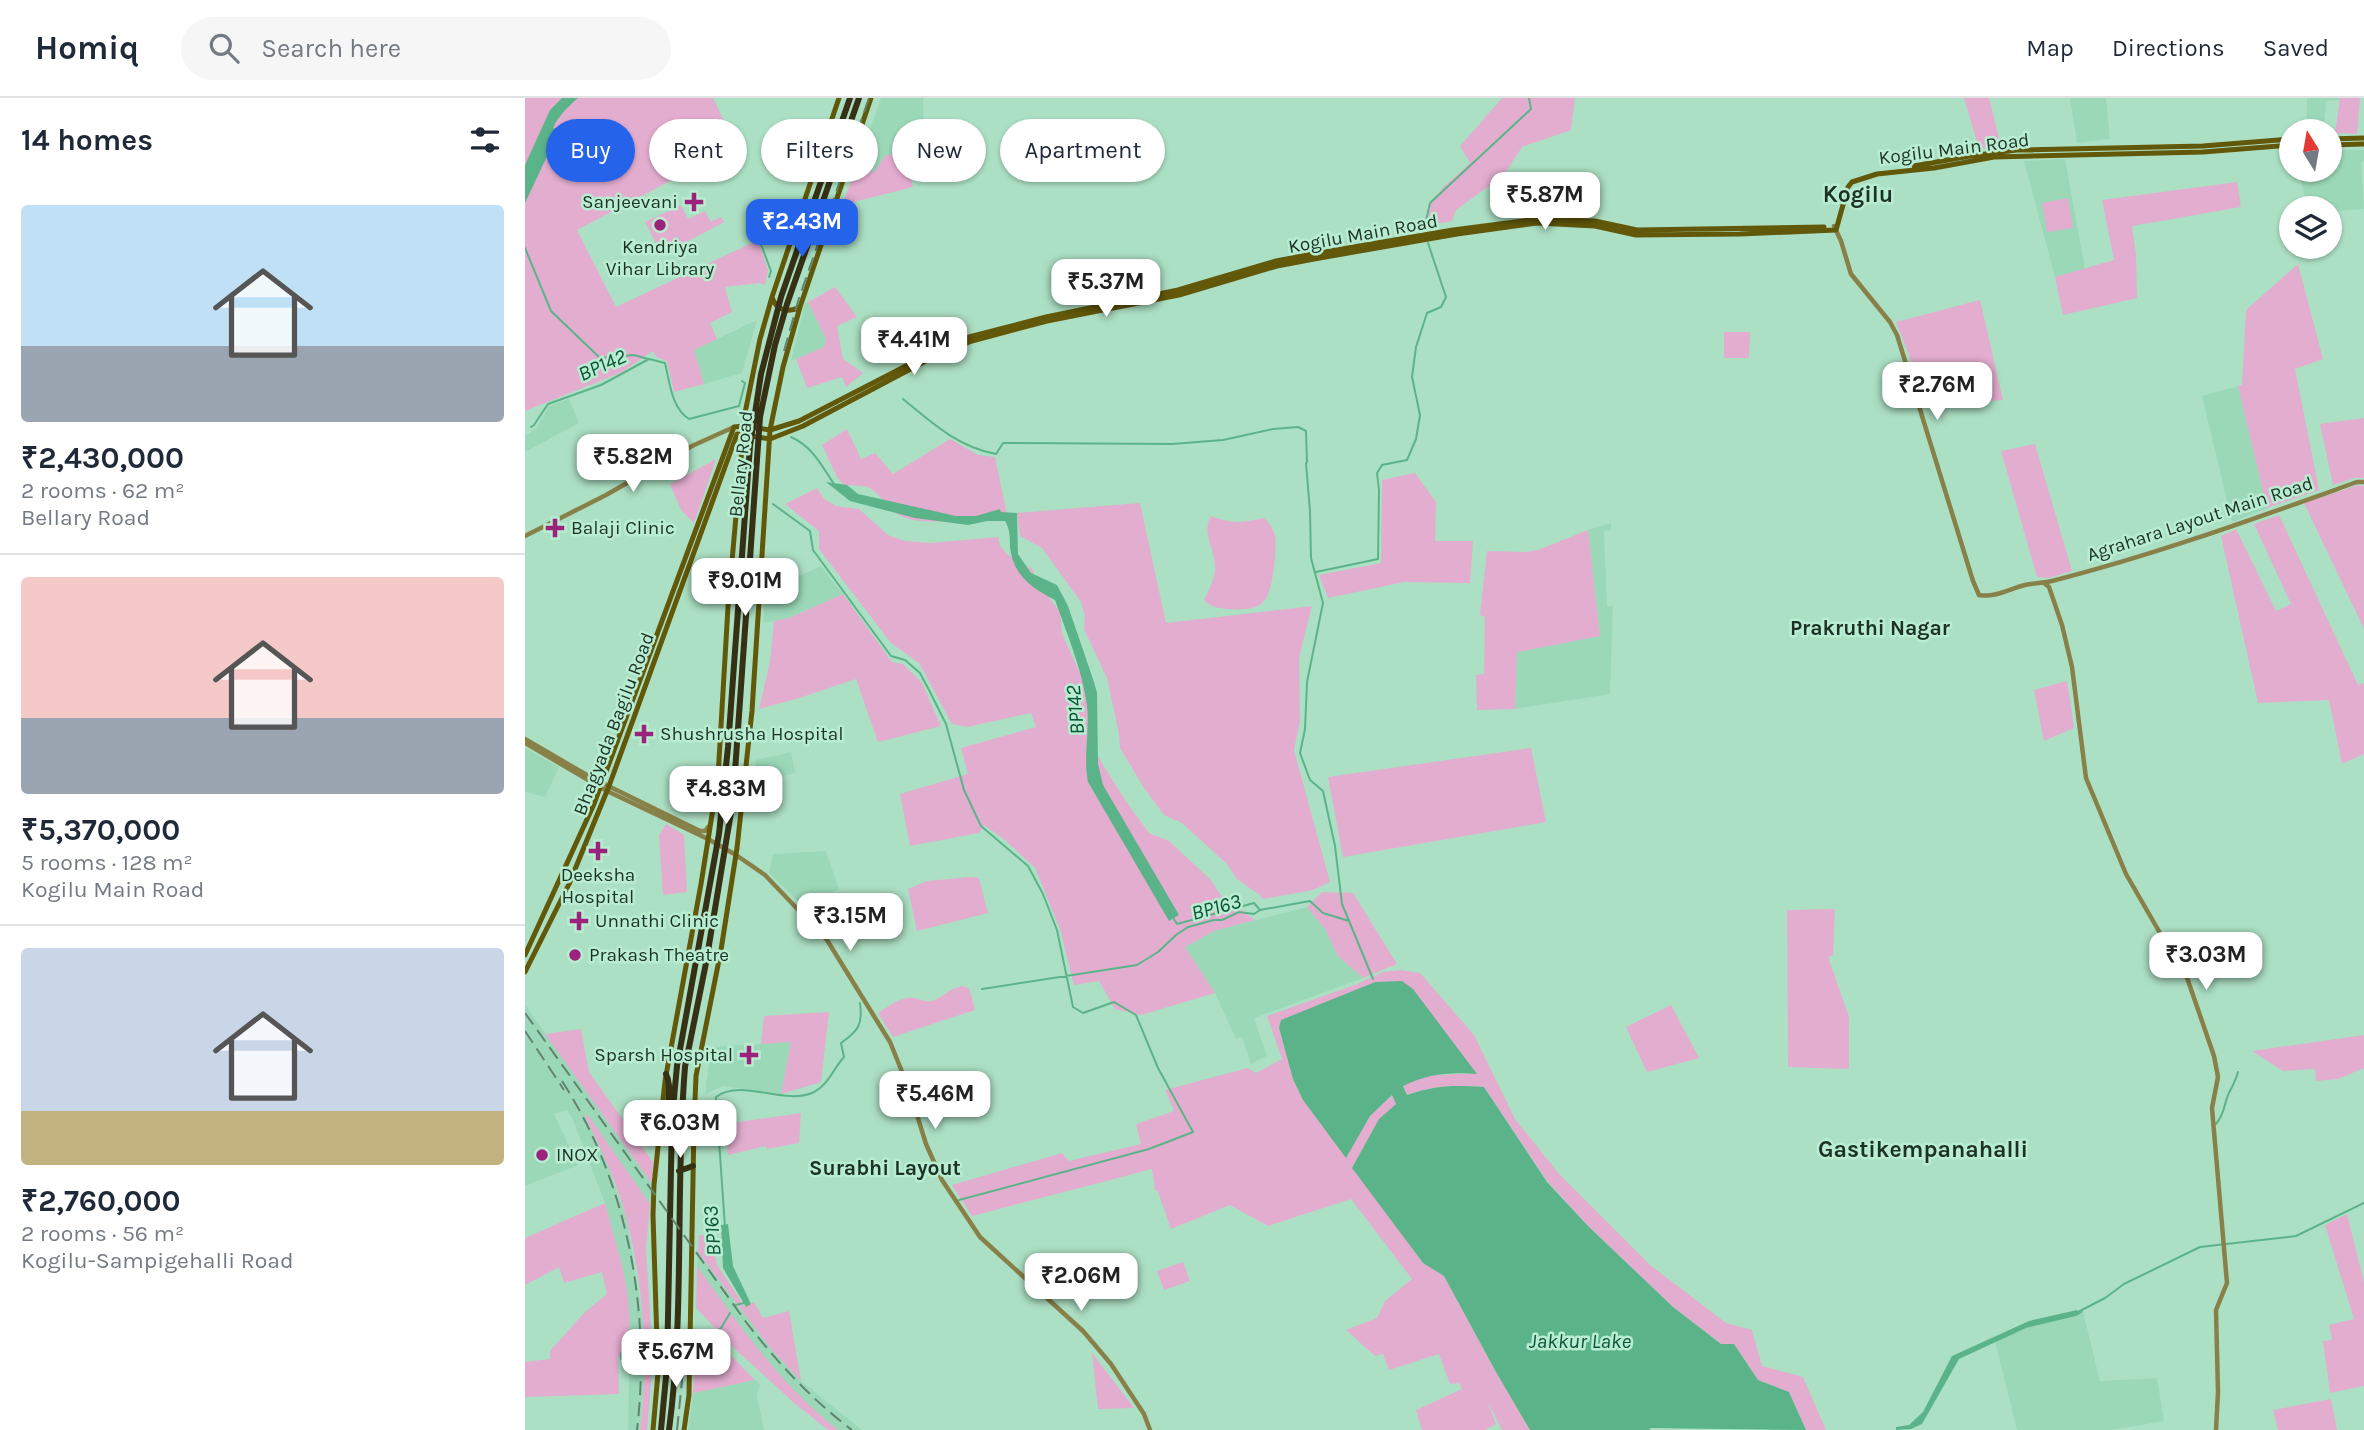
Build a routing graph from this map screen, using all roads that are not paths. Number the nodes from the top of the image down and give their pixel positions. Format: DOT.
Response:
graph roads {
  1 [pos="839,98"];
  2 [pos="850,98"];
  3 [pos="859,98"];
  4 [pos="871,98"];
  5 [pos="2364,138"];
  6 [pos="2342,139"];
  7 [pos="2279,140"];
  8 [pos="2364,144"];
  9 [pos="2342,145"];
  10 [pos="2279,146"];
  11 [pos="1835,228"];
  12 [pos="772,297"];
  13 [pos="800,307"];
  14 [pos="801,424"];
  15 [pos="737,430"];
  16 [pos="770,430"];
  17 [pos="769,439"];
  18 [pos="2364,482"];
  19 [pos="525,536"];
  20 [pos="2044,583"];
  21 [pos="525,741"];
  22 [pos="605,787"];
  23 [pos="715,800"];
  24 [pos="708,839"];
  25 [pos="736,855"];
  26 [pos="525,955"];
  27 [pos="525,972"];
  28 [pos="681,1067"];
  29 [pos="666,1074"];
  30 [pos="672,1119"];
  31 [pos="693,1166"];
  32 [pos="679,1171"];
  33 [pos="675,1349"];
  34 [pos="690,1350"];
  35 [pos="653,1430"];
  36 [pos="661,1430"];
  37 [pos="669,1430"];
  38 [pos="684,1430"];
  39 [pos="1150,1430"];
  40 [pos="2216,1430"];
  1 -- 12 [label="main road"];
  2 -- 28 [label="highway, Bellary Road, bridge"];
  3 -- 28 [label="highway, Bellary Road, bridge"];
  4 -- 13 [label="main road"];
  5 -- 6 [label="main road"];
  7 -- 11 [label="main road, Kogilu Main Road"];
  8 -- 9 [label="main road"];
  10 -- 11 [label="main road, Kogilu Main Road"];
  11 -- 14 [label="main road, Kogilu Main Road"];
  11 -- 20 [label="street, Agrahara Layout Main Road"];
  12 -- 13 [label="main road"];
  12 -- 15 [label="main road"];
  13 -- 16 [label="main road"];
  14 -- 16 [label="main road, Kogilu Main Road"];
  14 -- 17 [label="main road, Kogilu Main Road"];
  15 -- 16 [label="main road"];
  15 -- 17 [label="main road"];
  15 -- 19 [label="street"];
  15 -- 22 [label="main road, Bhagyada Bagilu Road"];
  15 -- 23 [label="main road"];
  16 -- 17 [label="main road"];
  17 -- 25 [label="main road"];
  18 -- 20 [label="street, Agrahara Layout Main Road"];
  20 -- 40 [label="street"];
  21 -- 22 [label="street"];
  22 -- 23 [label="street"];
  22 -- 24 [label="street"];
  22 -- 26 [label="main road, Bhagyada Bagilu Road"];
  22 -- 27 [label="main road, Bhagyada Bagilu Road"];
  23 -- 24 [label="main road"];
  24 -- 25 [label="street"];
  24 -- 29 [label="main road"];
  25 -- 31 [label="main road"];
  25 -- 39 [label="street"];
  28 -- 30 [label="highway, Bellary Road"];
  28 -- 32 [label="highway, Bellary Road"];
  29 -- 30 [label="highway"];
  29 -- 35 [label="main road"];
  30 -- 36 [label="highway, Bellary Road"];
  31 -- 32 [label="highway"];
  31 -- 34 [label="main road"];
  32 -- 33 [label="highway, Bellary Road"];
  33 -- 34 [label="highway"];
  33 -- 37 [label="highway, Bellary Road"];
  34 -- 38 [label="main road"];
}
